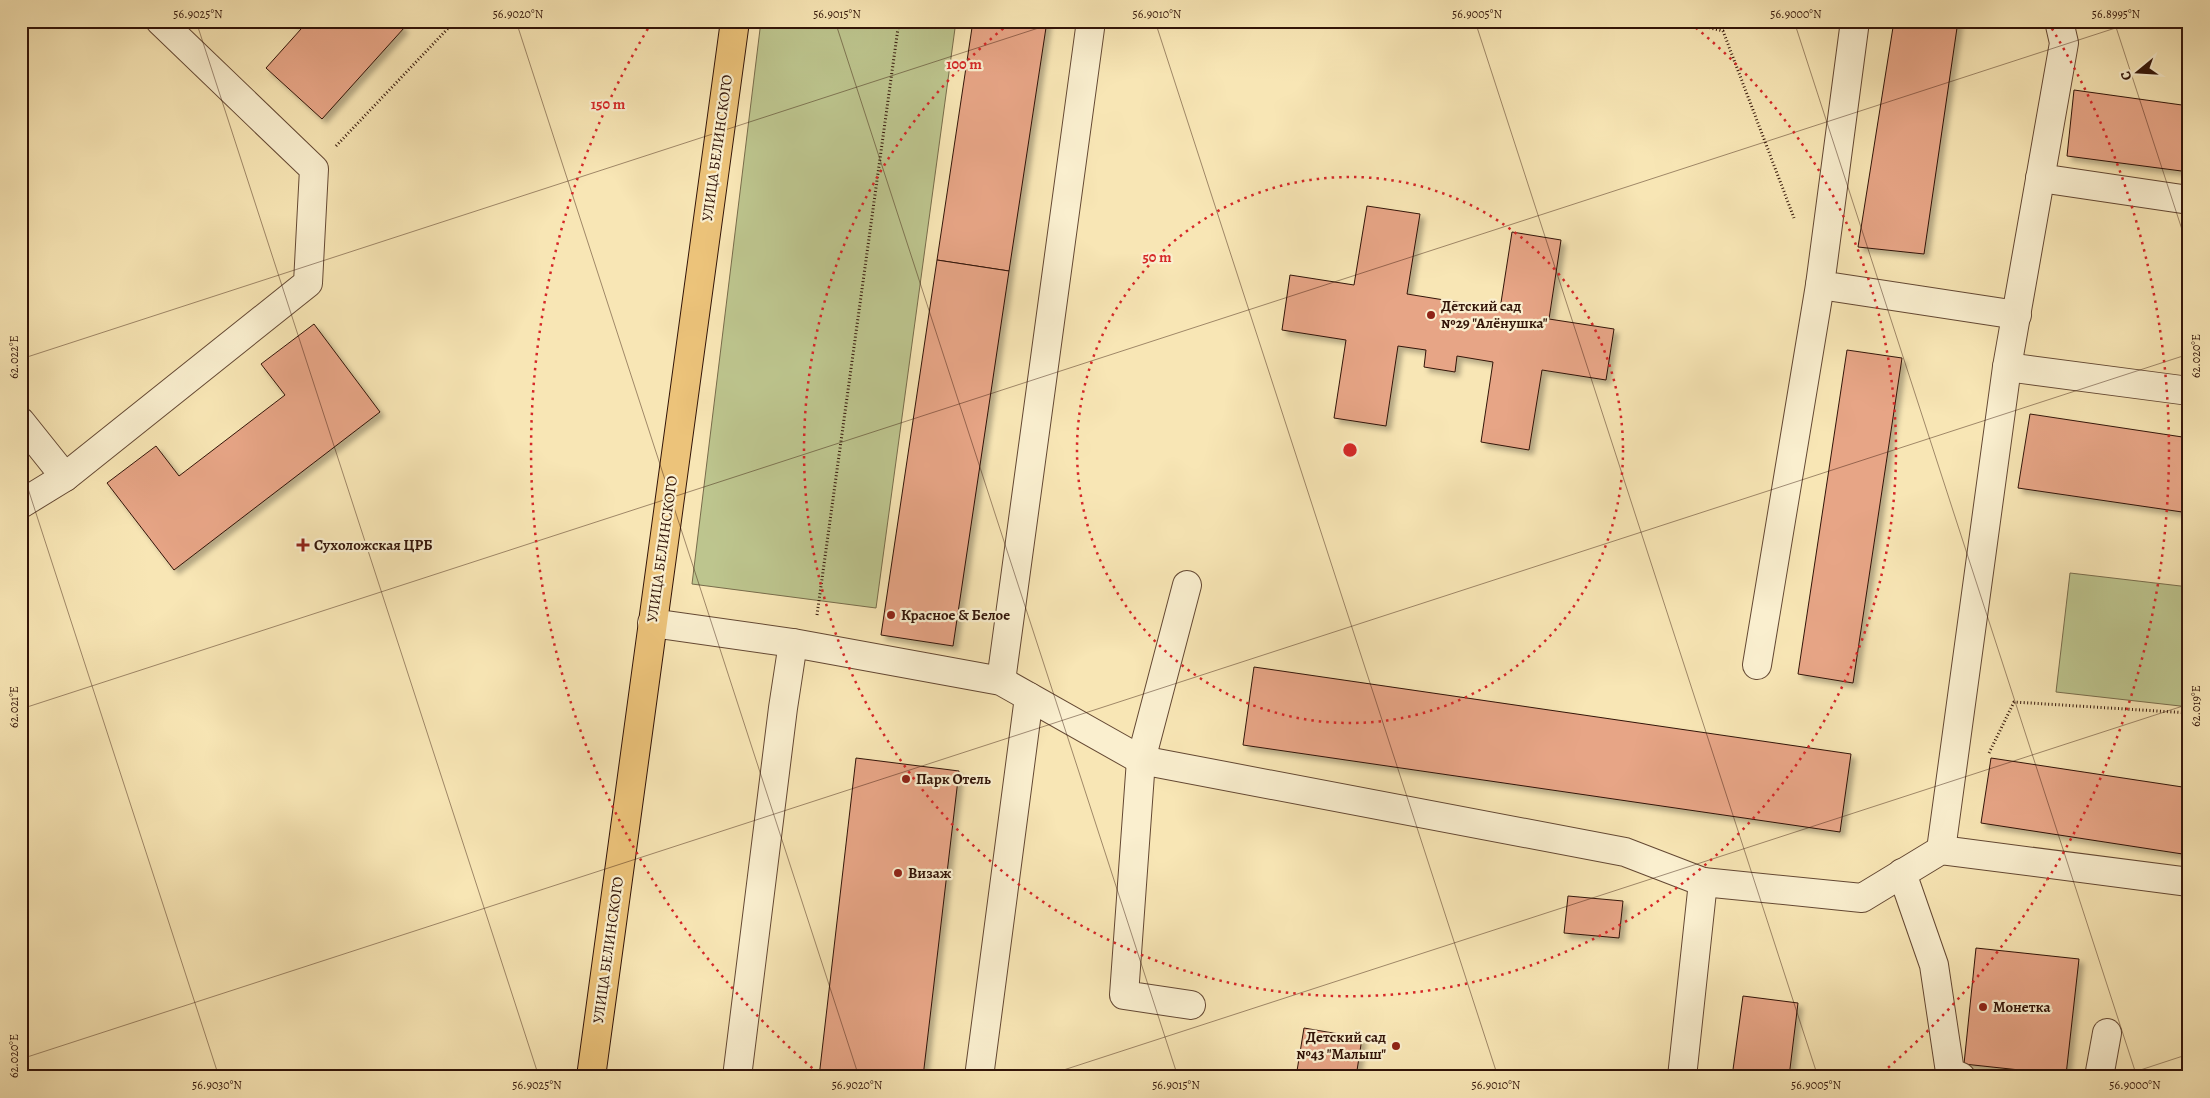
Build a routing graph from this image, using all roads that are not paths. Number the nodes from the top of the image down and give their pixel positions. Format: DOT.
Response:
graph roads {
  1 [pos="160,21"];
  2 [pos="734,21"];
  3 [pos="1091,21"];
  4 [pos="1855,21"];
  5 [pos="2059,21"];
  6 [pos="2040,178"];
  7 [pos="2189,200"];
  8 [pos="1820,285"];
  9 [pos="2017,315"];
  10 [pos="2007,367"];
  11 [pos="2189,391"];
  12 [pos="21,422"];
  13 [pos="65,477"];
  14 [pos="21,504"];
  15 [pos="1187,585"];
  16 [pos="652,623"];
  17 [pos="793,643"];
  18 [pos="1757,665"];
  19 [pos="1001,681"];
  20 [pos="1029,697"];
  21 [pos="1141,760"];
  22 [pos="1941,850"];
  23 [pos="1902,873"];
  24 [pos="1703,882"];
  25 [pos="2189,882"];
  26 [pos="1191,1005"];
  27 [pos="2107,1033"];
  28 [pos="591,1077"];
  29 [pos="737,1077"];
  30 [pos="979,1077"];
  31 [pos="1682,1077"];
  32 [pos="1961,1077"];
  33 [pos="2098,1077"];
  1 -- 13 [label="lane"];
  2 -- 16 [label="main road, УЛИЦА БЕЛИНСКОГО"];
  3 -- 19 [label="lane"];
  4 -- 8 [label="lane"];
  5 -- 6 [label="lane"];
  6 -- 7 [label="lane"];
  6 -- 9 [label="lane"];
  8 -- 9 [label="lane"];
  8 -- 18 [label="lane"];
  9 -- 10 [label="lane"];
  10 -- 11 [label="lane"];
  10 -- 22 [label="lane"];
  12 -- 13 [label="lane"];
  13 -- 14 [label="lane"];
  15 -- 21 [label="lane"];
  16 -- 17 [label="lane"];
  16 -- 28 [label="main road, УЛИЦА БЕЛИНСКОГО"];
  17 -- 19 [label="lane"];
  17 -- 29 [label="lane"];
  19 -- 20 [label="lane"];
  20 -- 21 [label="lane"];
  20 -- 30 [label="lane"];
  21 -- 24 [label="lane"];
  21 -- 26 [label="lane"];
  22 -- 23 [label="lane"];
  22 -- 25 [label="lane"];
  23 -- 24 [label="lane"];
  23 -- 32 [label="lane"];
  24 -- 31 [label="lane"];
  27 -- 33 [label="lane"];
}
